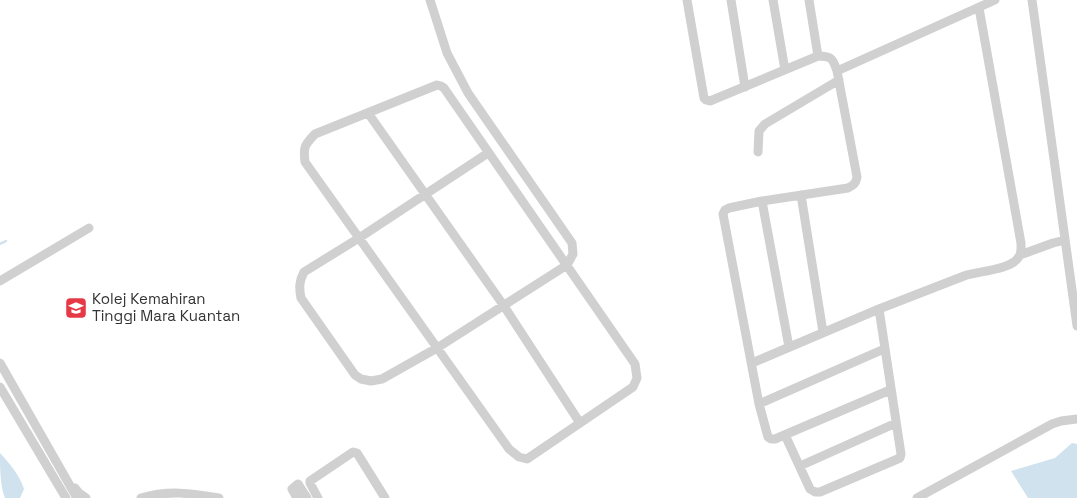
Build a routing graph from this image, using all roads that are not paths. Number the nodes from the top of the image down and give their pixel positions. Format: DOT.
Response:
graph roads {
  1 [pos="430,0"];
  2 [pos="687,0"];
  3 [pos="731,0"];
  4 [pos="773,0"];
  5 [pos="809,0"];
  6 [pos="995,0"];
  7 [pos="1032,0"];
  8 [pos="979,8"];
  9 [pos="818,56"];
  10 [pos="785,70"];
  11 [pos="838,76"];
  12 [pos="745,87"];
  13 [pos="368,113"];
  14 [pos="758,152"];
  15 [pos="488,153"];
  16 [pos="425,194"];
  17 [pos="801,195"];
  18 [pos="762,201"];
  19 [pos="89,228"];
  20 [pos="359,238"];
  21 [pos="1065,240"];
  22 [pos="1020,255"];
  23 [pos="567,266"];
  24 [pos="0,281"];
  25 [pos="504,306"];
  26 [pos="879,309"];
  27 [pos="1077,326"];
  28 [pos="823,332"];
  29 [pos="437,348"];
  30 [pos="789,348"];
  31 [pos="884,350"];
  32 [pos="0,363"];
  33 [pos="752,363"];
  34 [pos="0,387"];
  35 [pos="890,390"];
  36 [pos="760,404"];
  37 [pos="1077,419"];
  38 [pos="580,423"];
  39 [pos="896,423"];
  40 [pos="785,435"];
  41 [pos="800,466"];
  42 [pos="68,482"];
  43 [pos="59,486"];
  44 [pos="811,494"];
  45 [pos="63,498"];
  46 [pos="66,498"];
  47 [pos="77,498"];
  48 [pos="86,498"];
  49 [pos="140,498"];
  50 [pos="219,498"];
  51 [pos="297,498"];
  52 [pos="307,498"];
  53 [pos="318,498"];
  54 [pos="385,498"];
  55 [pos="917,498"];
  1 -- 23 [label="street"];
  2 -- 12 [label="street"];
  3 -- 12 [label="street"];
  4 -- 10 [label="street"];
  5 -- 9 [label="street"];
  6 -- 8 [label="street"];
  7 -- 21 [label="street"];
  8 -- 11 [label="street"];
  8 -- 22 [label="street"];
  9 -- 10 [label="street"];
  9 -- 11 [label="street"];
  10 -- 12 [label="street"];
  11 -- 14 [label="street"];
  11 -- 17 [label="street"];
  13 -- 15 [label="street"];
  13 -- 16 [label="street"];
  13 -- 20 [label="street"];
  15 -- 16 [label="street"];
  15 -- 23 [label="street"];
  16 -- 20 [label="street"];
  16 -- 25 [label="street"];
  17 -- 18 [label="street"];
  17 -- 28 [label="street"];
  18 -- 30 [label="street"];
  18 -- 33 [label="street"];
  19 -- 24 [label="street"];
  20 -- 29 [label="street"];
  20 -- 29 [label="street"];
  21 -- 22 [label="street"];
  21 -- 27 [label="street"];
  22 -- 26 [label="street"];
  23 -- 25 [label="street"];
  23 -- 38 [label="street"];
  25 -- 29 [label="street"];
  25 -- 38 [label="street"];
  26 -- 28 [label="street"];
  26 -- 31 [label="street"];
  28 -- 30 [label="street"];
  29 -- 38 [label="street"];
  30 -- 33 [label="street"];
  31 -- 35 [label="street"];
  31 -- 36 [label="street"];
  32 -- 42 [label="street"];
  33 -- 36 [label="street"];
  34 -- 43 [label="street"];
  35 -- 39 [label="street"];
  35 -- 40 [label="street"];
  36 -- 40 [label="street"];
  37 -- 55 [label="street"];
  39 -- 41 [label="street"];
  39 -- 44 [label="street"];
  40 -- 41 [label="street"];
  41 -- 44 [label="street"];
  42 -- 47 [label="street"];
  42 -- 48 [label="street"];
  43 -- 45 [label="street"];
  43 -- 46 [label="street"];
  49 -- 50 [label="street"];
  51 -- 52 [label="street"];
  53 -- 54 [label="street"];
}
